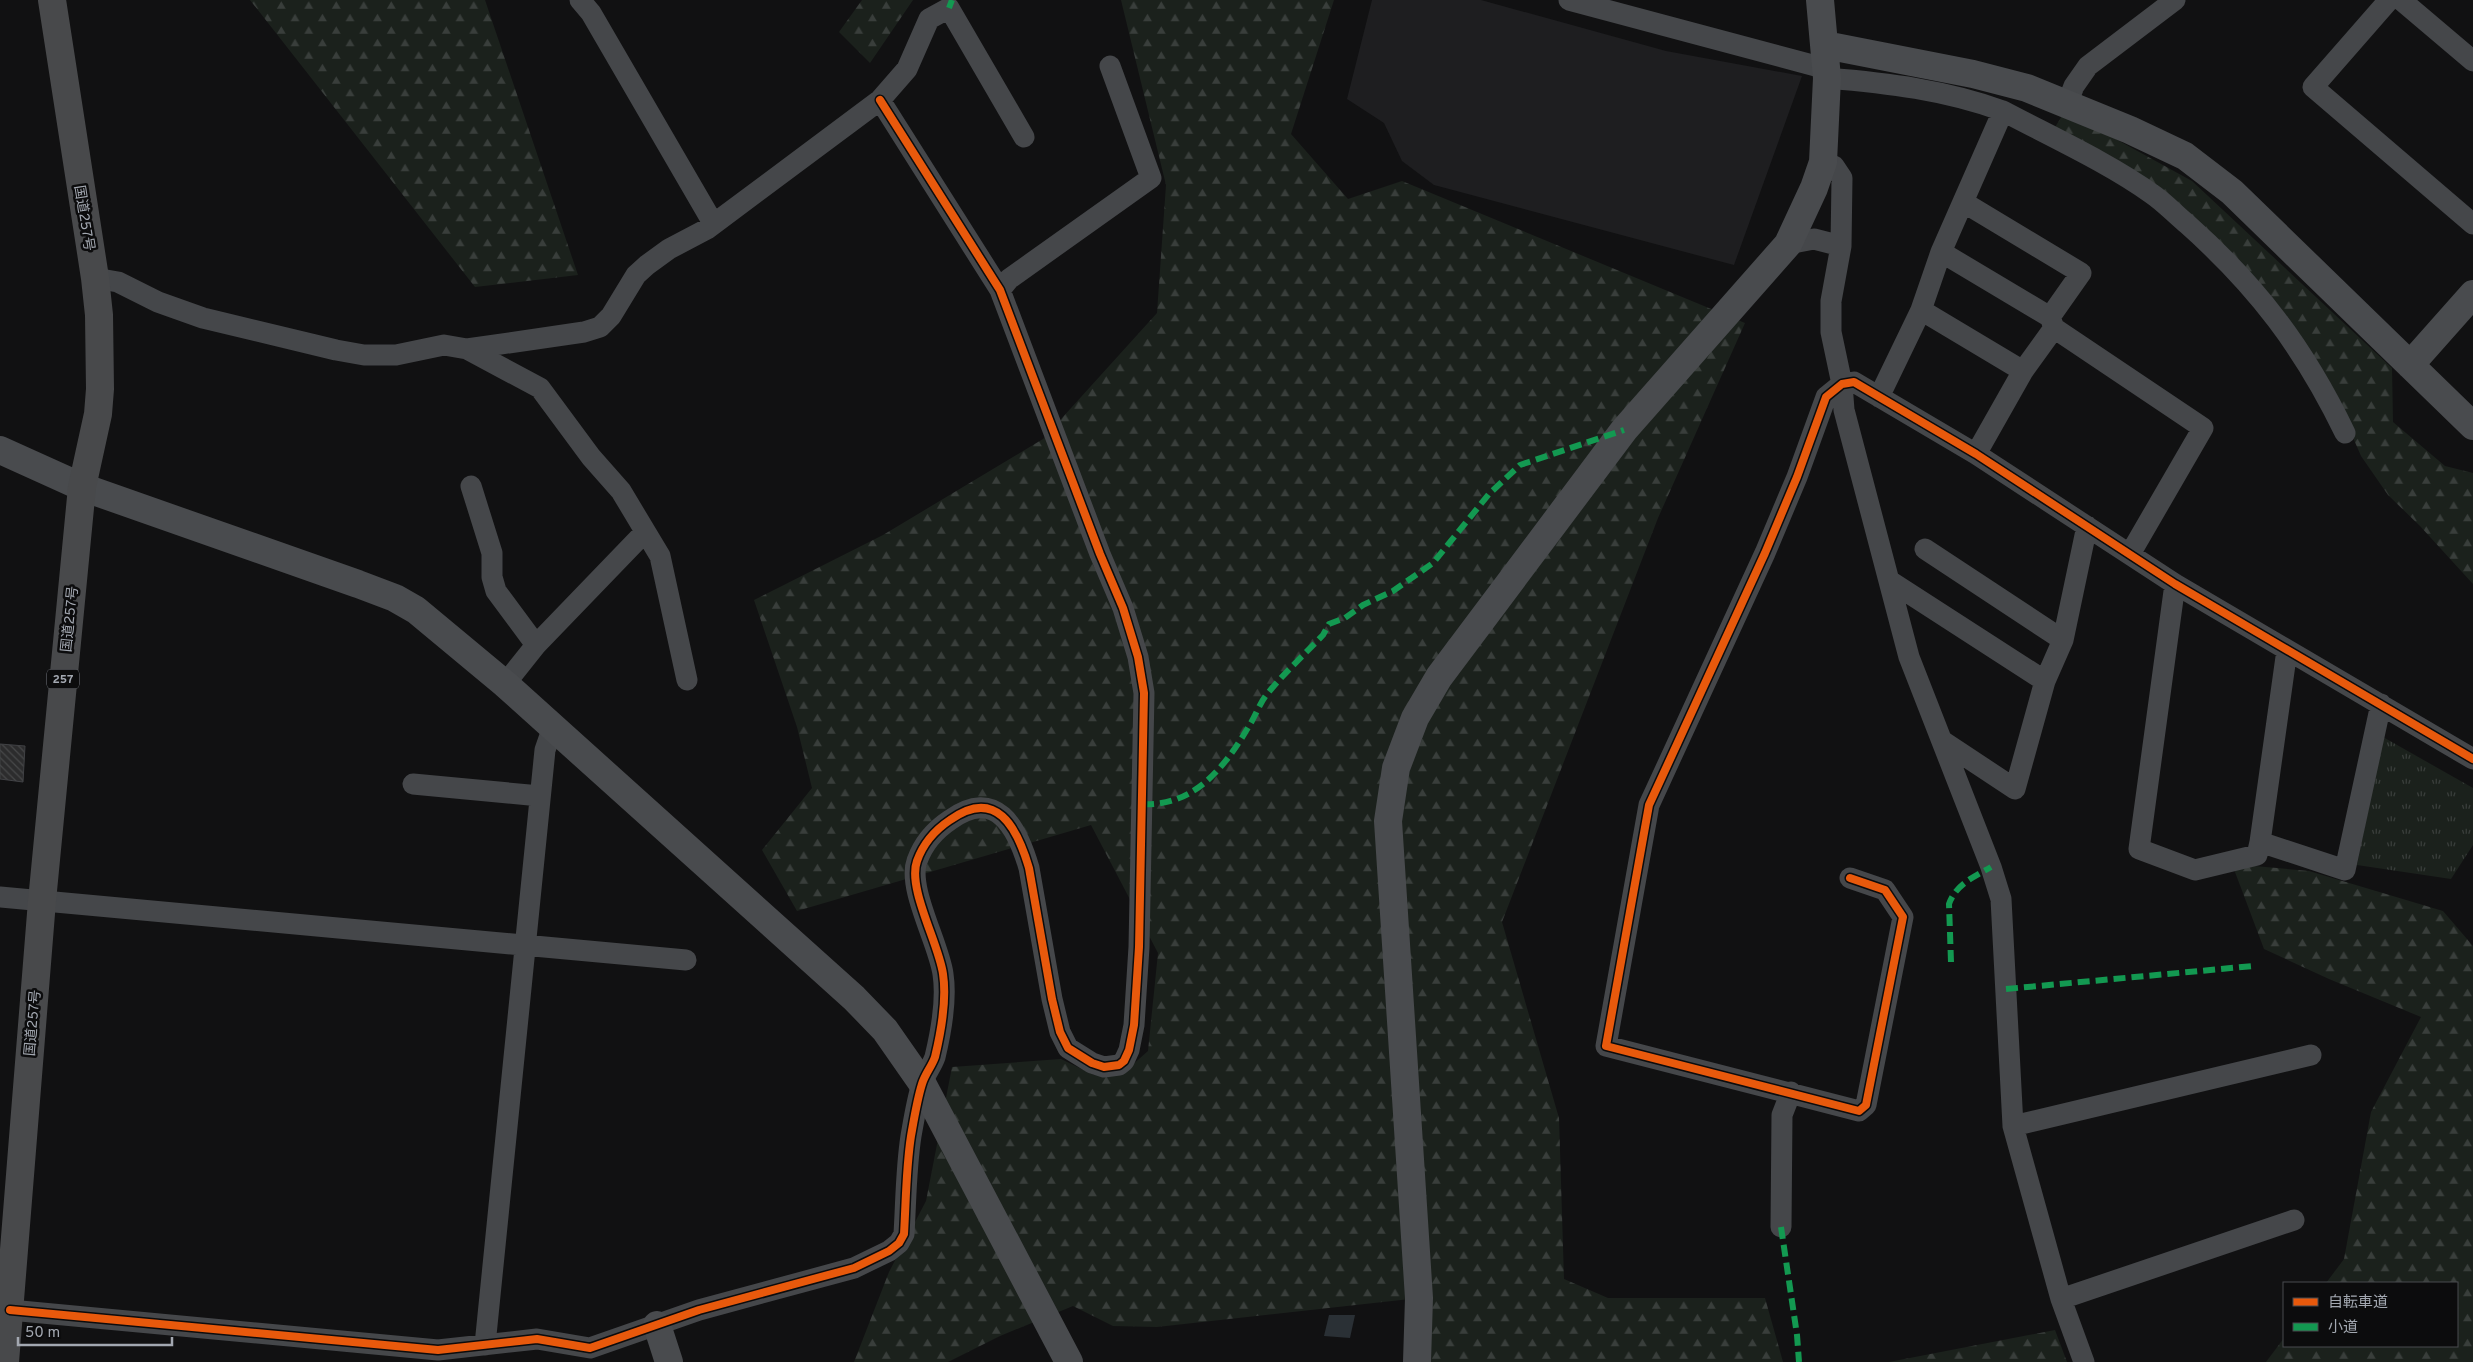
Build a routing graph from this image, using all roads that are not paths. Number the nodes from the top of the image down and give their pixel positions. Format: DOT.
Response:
graph roads {
  1 [pos="52,0"];
  2 [pos="580,0"];
  3 [pos="1569,0"];
  4 [pos="1820,0"];
  5 [pos="2389,0"];
  6 [pos="2401,0"];
  7 [pos="2165,2"];
  8 [pos="2473,61"];
  9 [pos="1826,64"];
  10 [pos="1110,66"];
  11 [pos="880,100"];
  12 [pos="2067,104"];
  13 [pos="2003,111"];
  14 [pos="1024,137"];
  15 [pos="1823,162"];
  16 [pos="1963,202"];
  17 [pos="714,223"];
  18 [pos="2473,224"];
  19 [pos="1788,244"];
  20 [pos="1841,246"];
  21 [pos="1940,252"];
  22 [pos="94,278"];
  23 [pos="1000,290"];
  24 [pos="2473,294"];
  25 [pos="1921,310"];
  26 [pos="2052,323"];
  27 [pos="467,349"];
  28 [pos="2410,365"];
  29 [pos="2022,371"];
  30 [pos="1842,384"];
  31 [pos="1879,397"];
  32 [pos="2473,426"];
  33 [pos="2345,433"];
  34 [pos="0,450"];
  35 [pos="1976,454"];
  36 [pos="471,486"];
  37 [pos="82,487"];
  38 [pos="2087,526"];
  39 [pos="644,533"];
  40 [pos="1925,549"];
  41 [pos="2130,554"];
  42 [pos="1890,581"];
  43 [pos="2174,584"];
  44 [pos="2063,640"];
  45 [pos="536,645"];
  46 [pos="2287,650"];
  47 [pos="687,680"];
  48 [pos="2045,682"];
  49 [pos="505,684"];
  50 [pos="2381,704"];
  51 [pos="552,727"];
  52 [pos="1944,742"];
  53 [pos="2473,759"];
  54 [pos="413,784"];
  55 [pos="540,796"];
  56 [pos="2260,842"];
  57 [pos="1850,878"];
  58 [pos="0,897"];
  59 [pos="42,901"];
  60 [pos="524,945"];
  61 [pos="686,960"];
  62 [pos="2311,1055"];
  63 [pos="922,1083"];
  64 [pos="1791,1092"];
  65 [pos="2013,1126"];
  66 [pos="2294,1220"];
  67 [pos="1781,1227"];
  68 [pos="7,1298"];
  69 [pos="2060,1299"];
  70 [pos="656,1325"];
  71 [pos="485,1345"];
  72 [pos="5,1362"];
  73 [pos="669,1362"];
  74 [pos="1069,1362"];
  75 [pos="1417,1362"];
  76 [pos="2084,1362"];
  1 -- 22 [label="highway, 国道257号 / 257"];
  2 -- 17 [label="street"];
  3 -- 9 [label="street"];
  4 -- 9 [label="street"];
  5 -- 18 [label="street"];
  6 -- 8 [label="street"];
  7 -- 12 [label="street"];
  9 -- 12 [label="street"];
  9 -- 13 [label="street"];
  9 -- 15 [label="street"];
  10 -- 23 [label="street"];
  11 -- 14 [label="street"];
  11 -- 17 [label="street"];
  11 -- 23 [label="street"];
  12 -- 28 [label="street"];
  13 -- 16 [label="street"];
  13 -- 33 [label="street"];
  15 -- 19 [label="street"];
  15 -- 20 [label="street"];
  16 -- 21 [label="street"];
  16 -- 26 [label="street"];
  17 -- 27 [label="street"];
  19 -- 20 [label="street"];
  19 -- 75 [label="street"];
  20 -- 30 [label="street"];
  21 -- 25 [label="street"];
  21 -- 26 [label="street"];
  22 -- 27 [label="street"];
  22 -- 37 [label="highway, 国道257号 / 257"];
  23 -- 63 [label="street"];
  24 -- 28 [label="street"];
  25 -- 29 [label="street"];
  25 -- 31 [label="street"];
  26 -- 29 [label="street"];
  26 -- 41 [label="street"];
  27 -- 39 [label="street"];
  28 -- 32 [label="street"];
  29 -- 35 [label="street"];
  30 -- 31 [label="street"];
  30 -- 42 [label="street"];
  30 -- 64 [label="street"];
  31 -- 35 [label="street"];
  34 -- 37 [label="street"];
  35 -- 38 [label="street"];
  36 -- 45 [label="street"];
  37 -- 49 [label="street"];
  37 -- 59 [label="highway, 国道257号 / 257"];
  38 -- 41 [label="street"];
  38 -- 44 [label="street"];
  39 -- 45 [label="street"];
  39 -- 47 [label="street"];
  40 -- 44 [label="street"];
  41 -- 43 [label="street"];
  42 -- 48 [label="street"];
  42 -- 52 [label="street"];
  43 -- 46 [label="street"];
  43 -- 56 [label="street"];
  44 -- 48 [label="street"];
  45 -- 49 [label="street"];
  46 -- 50 [label="street"];
  46 -- 56 [label="street"];
  48 -- 52 [label="street"];
  49 -- 51 [label="street"];
  50 -- 53 [label="street"];
  50 -- 56 [label="street"];
  51 -- 55 [label="street"];
  51 -- 63 [label="street"];
  52 -- 65 [label="street"];
  54 -- 55 [label="street"];
  55 -- 60 [label="street"];
  57 -- 64 [label="street"];
  58 -- 59 [label="street"];
  59 -- 60 [label="street"];
  59 -- 68 [label="highway, 国道257号 / 257"];
  60 -- 61 [label="street"];
  60 -- 71 [label="street"];
  62 -- 65 [label="street"];
  63 -- 70 [label="street"];
  63 -- 74 [label="street"];
  64 -- 67 [label="street"];
  65 -- 69 [label="street"];
  66 -- 69 [label="street"];
  68 -- 71 [label="street"];
  68 -- 72 [label="highway, 国道257号 / 257"];
  69 -- 76 [label="street"];
  70 -- 71 [label="street"];
  70 -- 73 [label="street"];
}
